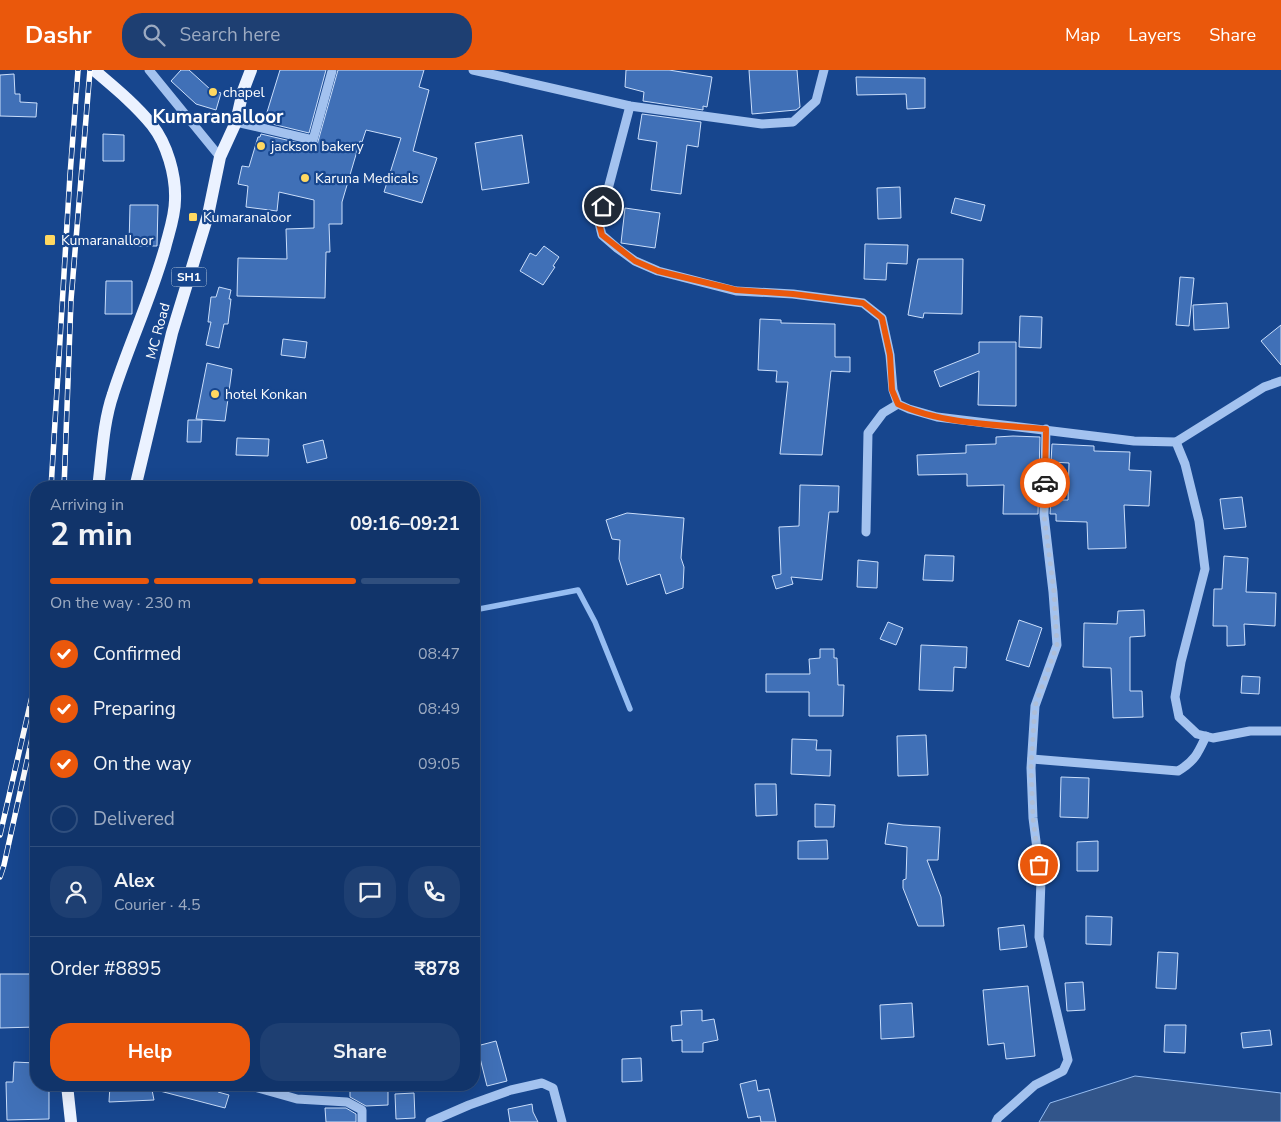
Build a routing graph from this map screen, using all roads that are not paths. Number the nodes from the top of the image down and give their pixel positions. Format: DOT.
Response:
graph roads {
  1 [pos="94,70"];
  2 [pos="149,70"];
  3 [pos="251,70"];
  4 [pos="473,70"];
  5 [pos="824,70"];
  6 [pos="332,72"];
  7 [pos="630,106"];
  8 [pos="236,122"];
  9 [pos="220,157"];
  10 [pos="1281,381"];
  11 [pos="898,404"];
  12 [pos="1046,429"];
  13 [pos="1176,442"];
  14 [pos="99,481"];
  15 [pos="137,481"];
  16 [pos="866,532"];
  17 [pos="1281,731"];
  18 [pos="1206,736"];
  19 [pos="1032,759"];
  20 [pos="68,1091"];
  21 [pos="269,1091"];
  22 [pos="72,1122"];
  23 [pos="362,1122"];
  24 [pos="430,1122"];
  25 [pos="562,1122"];
  26 [pos="996,1122"];
  1 -- 14 [label="main road"];
  2 -- 9 [label="street"];
  3 -- 8 [label="main road, MC Road / SH1"];
  4 -- 7 [label="street"];
  5 -- 7 [label="street"];
  6 -- 8 [label="street"];
  7 -- 11 [label="street"];
  8 -- 9 [label="main road, MC Road / SH1"];
  9 -- 15 [label="main road, MC Road / SH1"];
  10 -- 13 [label="street"];
  11 -- 12 [label="street"];
  11 -- 16 [label="street"];
  12 -- 13 [label="street"];
  12 -- 19 [label="street"];
  13 -- 18 [label="street"];
  17 -- 18 [label="street"];
  18 -- 19 [label="street"];
  19 -- 26 [label="street"];
  20 -- 22 [label="main road"];
  21 -- 23 [label="street"];
  24 -- 25 [label="street"];
}
